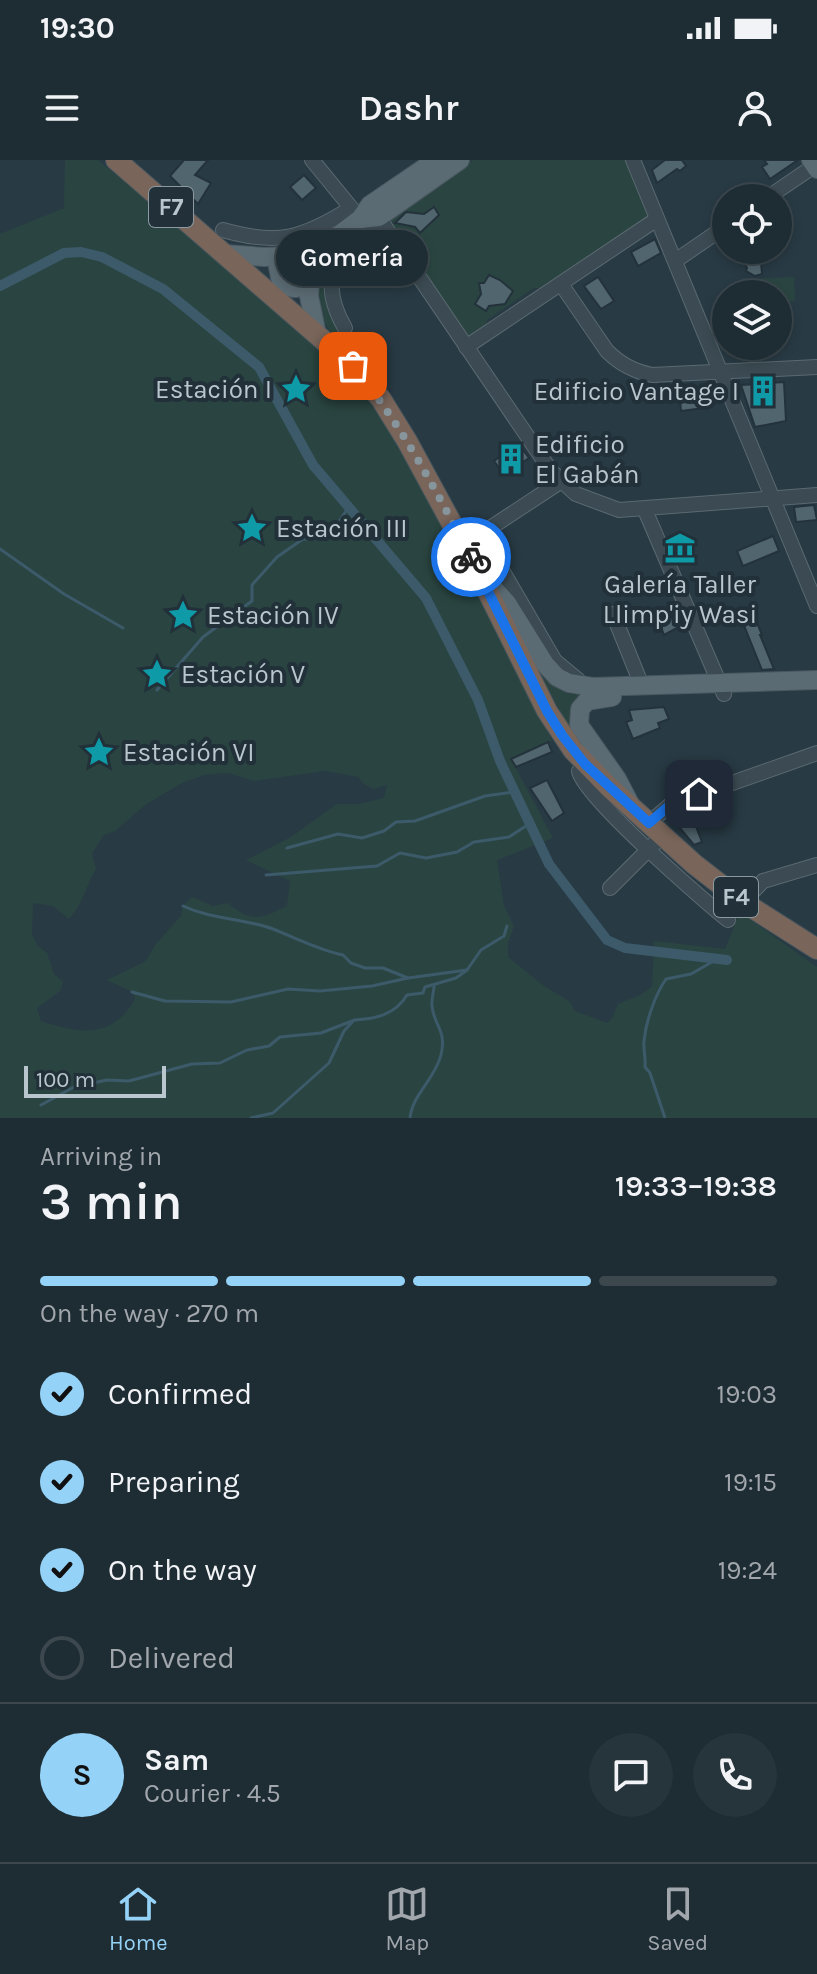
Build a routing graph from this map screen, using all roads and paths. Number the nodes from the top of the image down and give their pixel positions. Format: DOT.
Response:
graph roads {
  1 [pos="116,160"];
  2 [pos="312,160"];
  3 [pos="436,160"];
  4 [pos="460,160"];
  5 [pos="637,162"];
  6 [pos="815,164"];
  7 [pos="787,184"];
  8 [pos="365,212"];
  9 [pos="657,219"];
  10 [pos="223,230"];
  11 [pos="712,236"];
  12 [pos="225,254"];
  13 [pos="312,255"];
  14 [pos="289,256"];
  15 [pos="675,261"];
  16 [pos="309,279"];
  17 [pos="256,280"];
  18 [pos="282,284"];
  19 [pos="561,284"];
  20 [pos="287,308"];
  21 [pos="345,328"];
  22 [pos="317,335"];
  23 [pos="466,347"];
  24 [pos="817,367"];
  25 [pos="719,371"];
  26 [pos="560,482"];
  27 [pos="817,495"];
  28 [pos="773,499"];
  29 [pos="645,510"];
  30 [pos="477,570"];
  31 [pos="817,606"];
  32 [pos="613,614"];
  33 [pos="817,680"];
  34 [pos="642,686"];
  35 [pos="593,687"];
  36 [pos="722,689"];
  37 [pos="817,690"];
  38 [pos="817,753"];
  39 [pos="585,764"];
  40 [pos="648,830"];
  41 [pos="817,865"];
  42 [pos="690,874"];
  43 [pos="610,888"];
  44 [pos="743,902"];
  45 [pos="728,920"];
  46 [pos="817,949"];
  1 -- 12 [label="highway, F7"];
  2 -- 8 [label="street"];
  3 -- 8 [label="main road"];
  4 -- 8 [label="main road"];
  5 -- 9 [label="street"];
  6 -- 7 [label="street"];
  8 -- 10 [label="street"];
  8 -- 13 [label="main road"];
  8 -- 21 [label="street"];
  8 -- 23 [label="street"];
  9 -- 15 [label="street"];
  9 -- 19 [label="street"];
  11 -- 15 [label="street"];
  12 -- 14 [label="main road"];
  12 -- 17 [label="highway, F7"];
  13 -- 14 [label="main road"];
  13 -- 16 [label="main road"];
  14 -- 18 [label="main road"];
  15 -- 25 [label="street"];
  16 -- 18 [label="main road"];
  16 -- 22 [label="main road"];
  17 -- 18 [label="main road"];
  17 -- 20 [label="highway, F7"];
  18 -- 20 [label="main road"];
  19 -- 23 [label="street"];
  19 -- 25 [label="street"];
  20 -- 22 [label="highway, F4"];
  22 -- 30 [label="highway, F4"];
  23 -- 26 [label="street"];
  24 -- 25 [label="street"];
  25 -- 28 [label="street"];
  26 -- 29 [label="street"];
  26 -- 35 [label="street"];
  27 -- 28 [label="street"];
  28 -- 29 [label="street"];
  28 -- 31 [label="street"];
  29 -- 36 [label="street"];
  30 -- 35 [label="main road"];
  30 -- 39 [label="highway, F4"];
  32 -- 34 [label="street"];
  33 -- 36 [label="main road"];
  34 -- 35 [label="main road"];
  34 -- 36 [label="main road"];
  36 -- 37 [label="main road"];
  36 -- 40 [label="main road"];
  38 -- 40 [label="street"];
  39 -- 40 [label="highway, F4"];
  39 -- 40 [label="street"];
  40 -- 42 [label="highway, F4"];
  40 -- 43 [label="street"];
  41 -- 44 [label="street"];
  42 -- 44 [label="highway, F4"];
  42 -- 45 [label="street"];
  44 -- 46 [label="highway, F4"];
}
